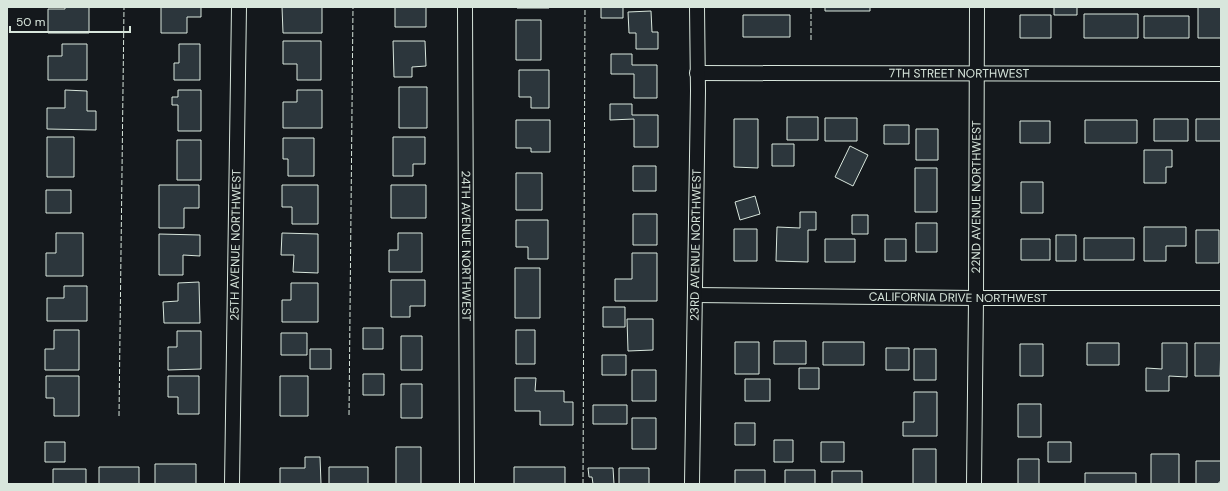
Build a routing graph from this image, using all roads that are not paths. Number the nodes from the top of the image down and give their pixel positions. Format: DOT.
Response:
graph roads {
  1 [pos="239,7"];
  2 [pos="466,7"];
  3 [pos="697,7"];
  4 [pos="977,7"];
  5 [pos="697,73"];
  6 [pos="977,74"];
  7 [pos="1221,74"];
  8 [pos="695,295"];
  9 [pos="976,298"];
  10 [pos="1221,298"];
  11 [pos="232,484"];
  12 [pos="467,484"];
  13 [pos="692,484"];
  14 [pos="974,484"];
  1 -- 11 [label="street, 25TH AVENUE NORTHWEST"];
  2 -- 12 [label="street, 24TH AVENUE NORTHWEST"];
  3 -- 5 [label="street, 23RD AVENUE NORTHWEST"];
  4 -- 6 [label="street, 22ND AVENUE NORTHWEST"];
  5 -- 6 [label="street, 7TH STREET NORTHWEST"];
  5 -- 8 [label="street, 23RD AVENUE NORTHWEST"];
  6 -- 7 [label="street, 7TH STREET NORTHWEST"];
  6 -- 9 [label="street, 22ND AVENUE NORTHWEST"];
  8 -- 9 [label="street, CALIFORNIA DRIVE NORTHWEST"];
  8 -- 13 [label="street, 23RD AVENUE NORTHWEST"];
  9 -- 10 [label="street, CALIFORNIA DRIVE NORTHWEST"];
  9 -- 14 [label="street, 22ND AVENUE NORTHWEST"];
}
